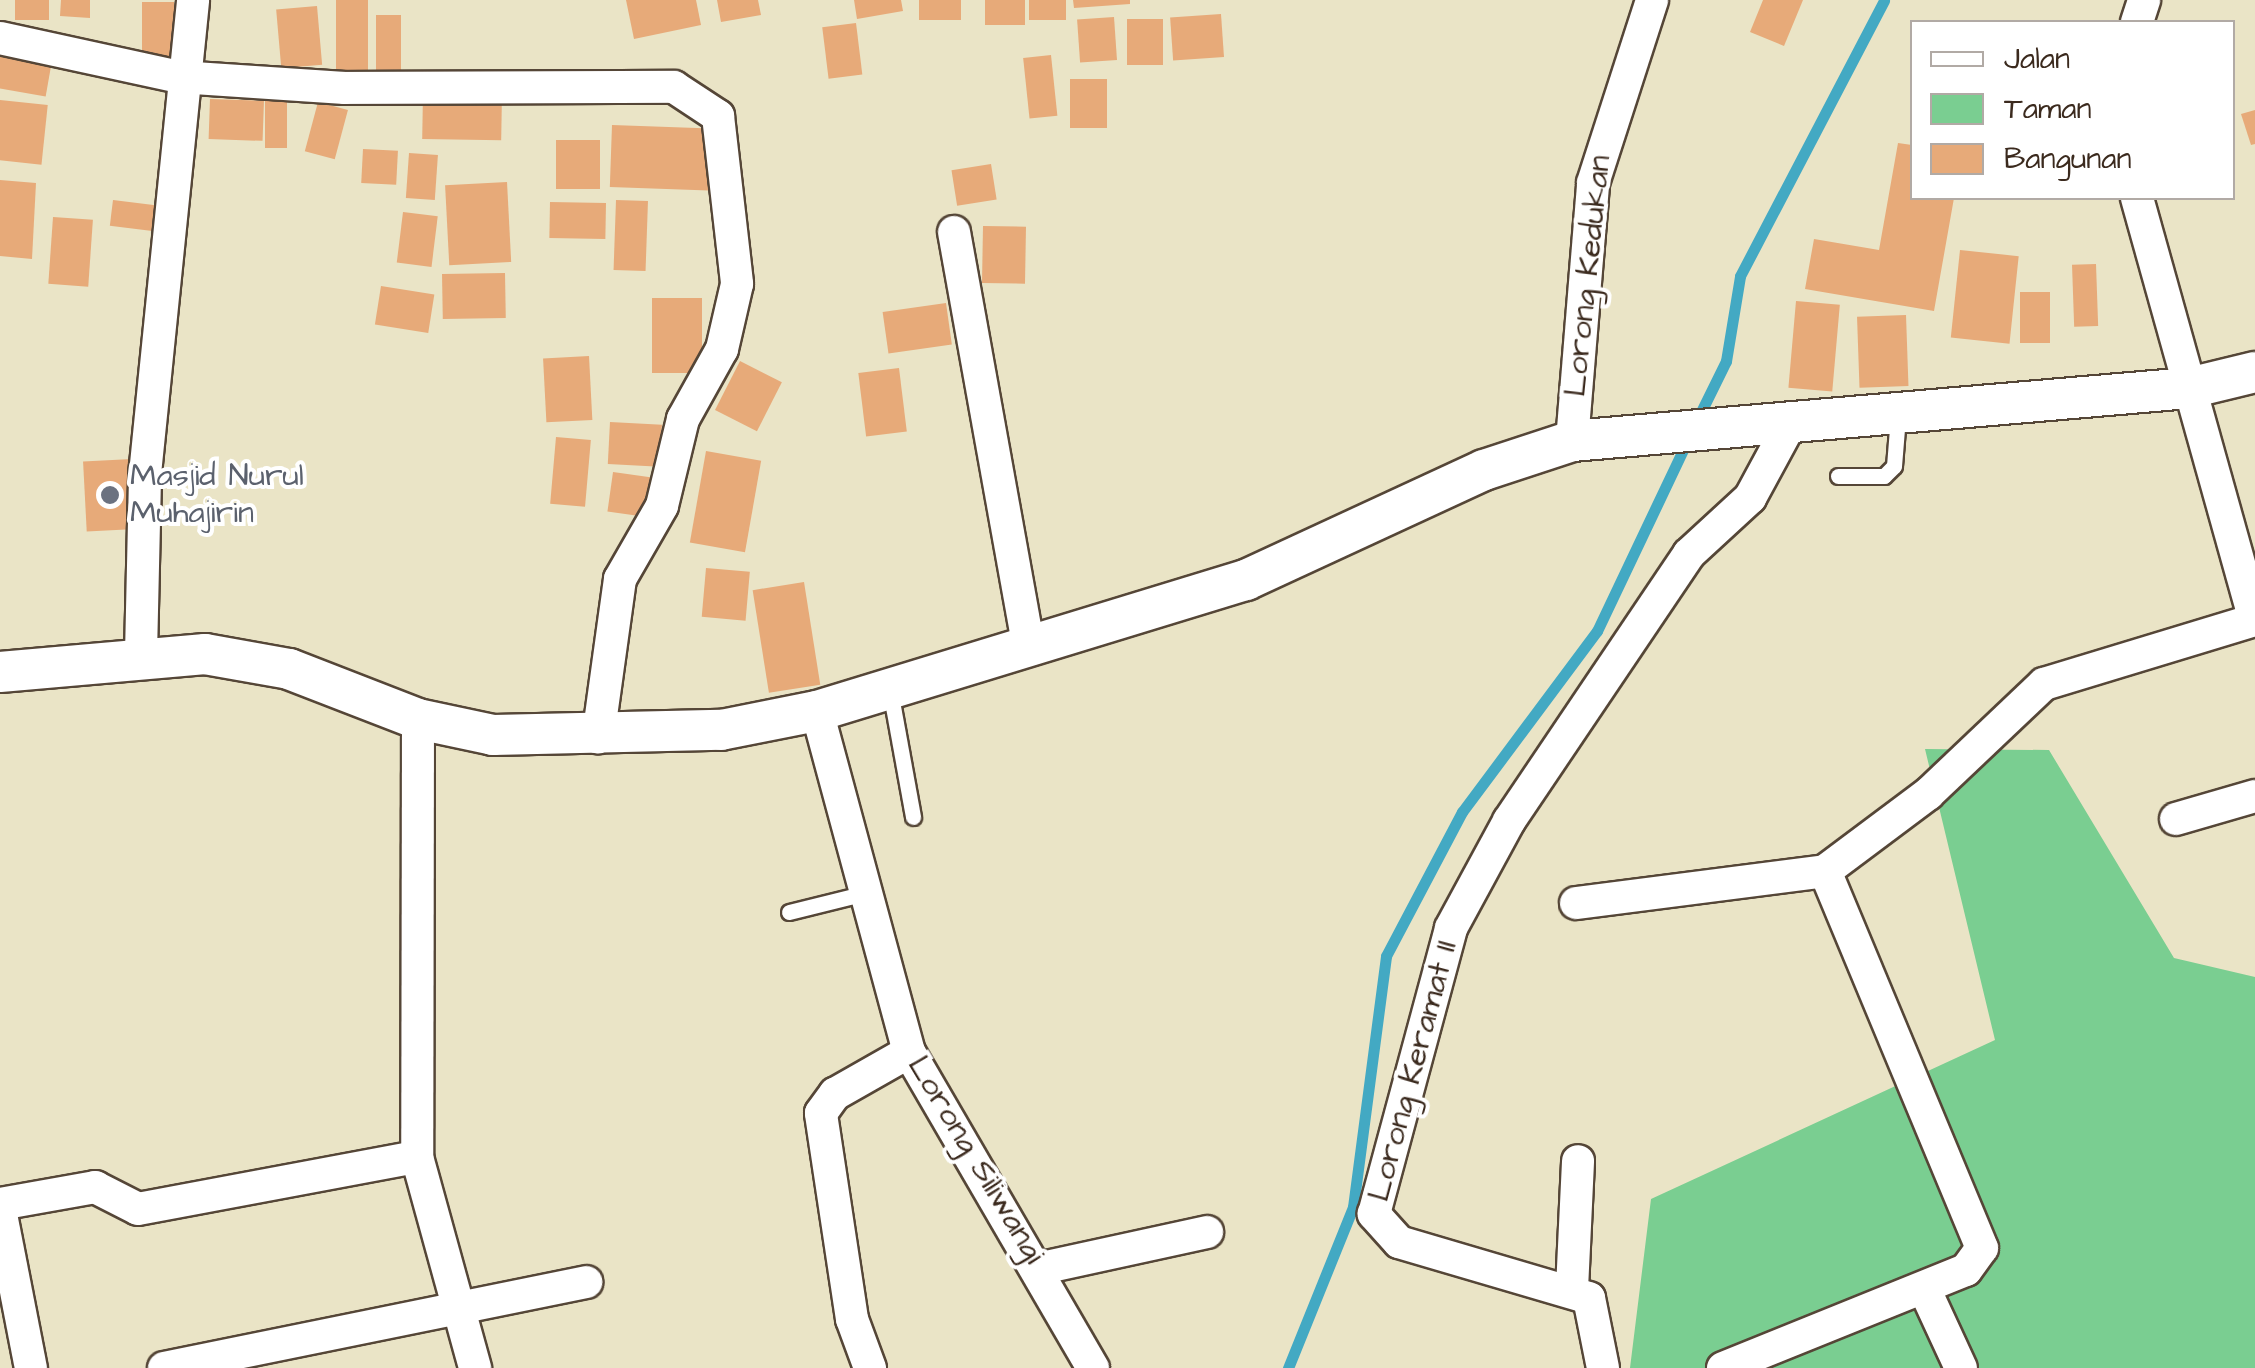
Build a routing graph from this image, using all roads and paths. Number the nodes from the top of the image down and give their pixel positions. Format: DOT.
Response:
graph roads {
  1 [pos="193,0"];
  2 [pos="1652,0"];
  3 [pos="0,38"];
  4 [pos="178,77"];
  5 [pos="2138,200"];
  6 [pos="954,232"];
  7 [pos="2255,372"];
  8 [pos="2189,388"];
  9 [pos="1898,416"];
  10 [pos="1790,424"];
  11 [pos="1572,441"];
  12 [pos="1838,476"];
  13 [pos="2255,620"];
  14 [pos="1029,649"];
  15 [pos="141,654"];
  16 [pos="0,672"];
  17 [pos="890,690"];
  18 [pos="817,711"];
  19 [pos="435,723"];
  20 [pos="598,736"];
  21 [pos="2255,796"];
  22 [pos="913,817"];
  23 [pos="2176,818"];
  24 [pos="1824,871"];
  25 [pos="866,893"];
  26 [pos="1576,903"];
  27 [pos="789,912"];
  28 [pos="909,1052"];
  29 [pos="417,1157"];
  30 [pos="1578,1161"];
  31 [pos="0,1206"];
  32 [pos="1207,1232"];
  33 [pos="1042,1268"];
  34 [pos="586,1282"];
  35 [pos="1924,1288"];
  36 [pos="1572,1289"];
  37 [pos="455,1310"];
  38 [pos="12,1328"];
  39 [pos="1736,1366"];
  40 [pos="32,1368"];
  41 [pos="164,1368"];
  42 [pos="475,1368"];
  43 [pos="870,1368"];
  44 [pos="1093,1368"];
  45 [pos="1603,1368"];
  46 [pos="1961,1368"];
  1 -- 4 [label="street"];
  2 -- 11 [label="street, Lorong Kedukan"];
  3 -- 4 [label="street"];
  4 -- 15 [label="street"];
  4 -- 20 [label="street"];
  5 -- 8 [label="street"];
  6 -- 14 [label="street"];
  7 -- 8 [label="street"];
  8 -- 9 [label="street"];
  8 -- 13 [label="street"];
  9 -- 10 [label="street"];
  9 -- 12 [label="lane"];
  10 -- 11 [label="street"];
  10 -- 36 [label="street, Lorong Keramat II"];
  11 -- 14 [label="street"];
  13 -- 24 [label="street"];
  14 -- 17 [label="street"];
  15 -- 16 [label="street"];
  15 -- 19 [label="street"];
  17 -- 18 [label="street"];
  17 -- 22 [label="lane"];
  18 -- 20 [label="street"];
  18 -- 25 [label="street, Lorong Siliwangi"];
  19 -- 20 [label="street"];
  19 -- 29 [label="street"];
  21 -- 23 [label="street"];
  24 -- 26 [label="street"];
  24 -- 35 [label="street"];
  25 -- 27 [label="lane"];
  25 -- 28 [label="street, Lorong Siliwangi"];
  28 -- 33 [label="street, Lorong Siliwangi"];
  28 -- 43 [label="street"];
  29 -- 31 [label="street"];
  29 -- 37 [label="street"];
  30 -- 36 [label="street"];
  31 -- 38 [label="street"];
  32 -- 33 [label="street"];
  33 -- 44 [label="street, Lorong Siliwangi"];
  34 -- 37 [label="street"];
  35 -- 39 [label="street"];
  35 -- 46 [label="street"];
  36 -- 45 [label="street"];
  37 -- 41 [label="street"];
  37 -- 42 [label="street"];
  38 -- 40 [label="street"];
}
